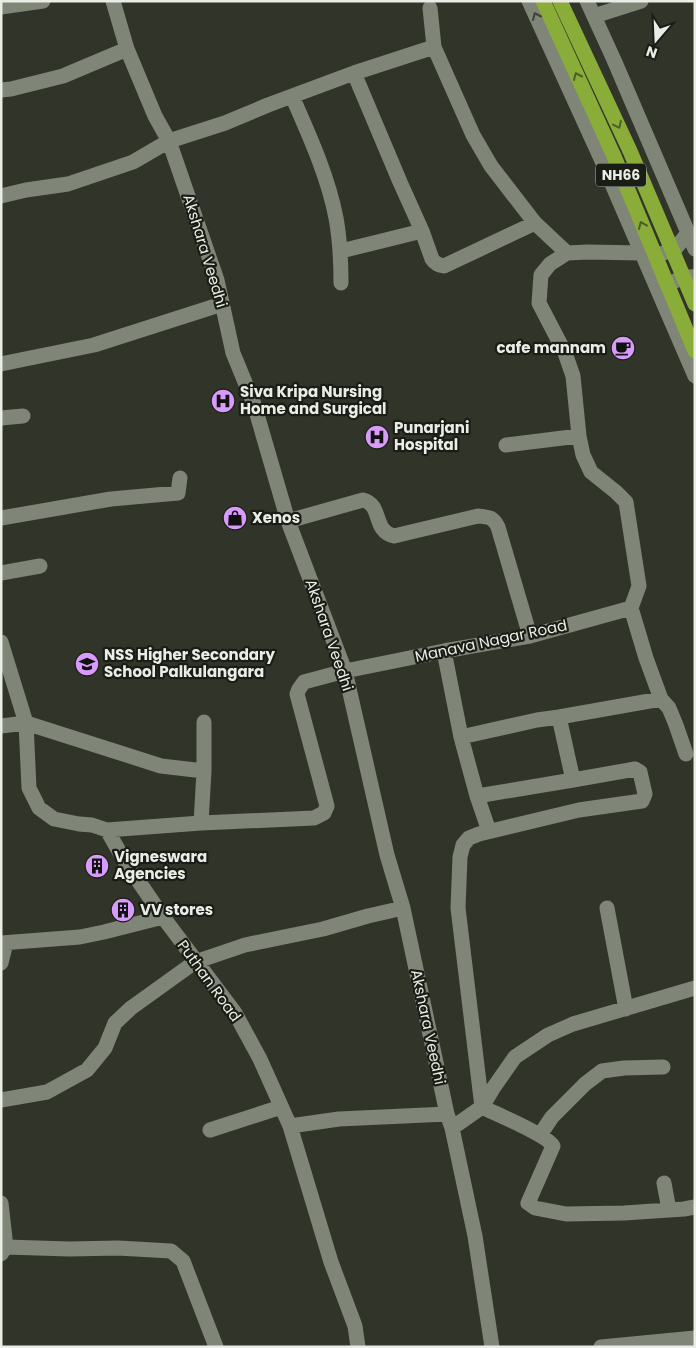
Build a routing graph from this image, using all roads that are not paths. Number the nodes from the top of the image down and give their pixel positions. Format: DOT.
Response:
graph roads {
  1 [pos="43,1"];
  2 [pos="113,1"];
  3 [pos="529,1"];
  4 [pos="543,1"];
  5 [pos="560,1"];
  6 [pos="587,1"];
  7 [pos="641,1"];
  8 [pos="1,8"];
  9 [pos="430,8"];
  10 [pos="594,16"];
  11 [pos="434,47"];
  12 [pos="127,50"];
  13 [pos="354,73"];
  14 [pos="1,90"];
  15 [pos="292,96"];
  16 [pos="169,141"];
  17 [pos="1,196"];
  18 [pos="536,224"];
  19 [pos="422,231"];
  20 [pos="688,233"];
  21 [pos="695,249"];
  22 [pos="341,251"];
  23 [pos="567,253"];
  24 [pos="641,253"];
  25 [pos="695,277"];
  26 [pos="341,283"];
  27 [pos="222,304"];
  28 [pos="663,304"];
  29 [pos="695,304"];
  30 [pos="695,351"];
  31 [pos="1,364"];
  32 [pos="695,376"];
  33 [pos="23,416"];
  34 [pos="1,418"];
  35 [pos="579,436"];
  36 [pos="506,445"];
  37 [pos="180,478"];
  38 [pos="1,518"];
  39 [pos="288,521"];
  40 [pos="40,566"];
  41 [pos="1,574"];
  42 [pos="631,608"];
  43 [pos="530,636"];
  44 [pos="1,642"];
  45 [pos="444,651"];
  46 [pos="345,672"];
  47 [pos="7,681"];
  48 [pos="660,699"];
  49 [pos="559,717"];
  50 [pos="204,722"];
  51 [pos="26,723"];
  52 [pos="1,726"];
  53 [pos="461,737"];
  54 [pos="686,754"];
  55 [pos="204,771"];
  56 [pos="573,780"];
  57 [pos="477,796"];
  58 [pos="200,823"];
  59 [pos="107,830"];
  60 [pos="489,831"];
  61 [pos="403,908"];
  62 [pos="607,908"];
  63 [pos="163,917"];
  64 [pos="3,943"];
  65 [pos="195,962"];
  66 [pos="1,963"];
  67 [pos="695,988"];
  68 [pos="626,1009"];
  69 [pos="663,1066"];
  70 [pos="1,1100"];
  71 [pos="281,1107"];
  72 [pos="482,1107"];
  73 [pos="449,1121"];
  74 [pos="290,1126"];
  75 [pos="210,1130"];
  76 [pos="540,1135"];
  77 [pos="664,1183"];
  78 [pos="1,1203"];
  79 [pos="695,1208"];
  80 [pos="669,1210"];
  81 [pos="4,1250"];
  82 [pos="695,1338"];
  83 [pos="216,1347"];
  84 [pos="358,1347"];
  85 [pos="492,1347"];
  86 [pos="601,1347"];
  1 -- 8 [label="street"];
  2 -- 12 [label="street, Akshara Veedhi"];
  24 -- 3 [label="street, one-way"];
  30 -- 4 [label="highway, NH66, one-way"];
  5 -- 29 [label="highway, NH66, one-way"];
  6 -- 10 [label="street"];
  7 -- 10 [label="street"];
  9 -- 11 [label="street"];
  10 -- 20 [label="street"];
  11 -- 13 [label="street"];
  11 -- 18 [label="street"];
  12 -- 14 [label="street"];
  12 -- 16 [label="street, Akshara Veedhi"];
  13 -- 15 [label="street"];
  13 -- 19 [label="street"];
  15 -- 16 [label="street"];
  15 -- 22 [label="street"];
  16 -- 17 [label="street"];
  16 -- 27 [label="street, Akshara Veedhi"];
  18 -- 19 [label="street"];
  18 -- 23 [label="street"];
  19 -- 22 [label="street"];
  20 -- 21 [label="street"];
  20 -- 24 [label="street"];
  22 -- 26 [label="street"];
  23 -- 24 [label="street"];
  23 -- 35 [label="street"];
  24 -- 28 [label="street"];
  25 -- 28 [label="street"];
  27 -- 31 [label="street"];
  27 -- 39 [label="street, Akshara Veedhi"];
  28 -- 32 [label="street"];
  33 -- 34 [label="street"];
  35 -- 36 [label="street"];
  35 -- 42 [label="street"];
  37 -- 38 [label="street"];
  39 -- 43 [label="street"];
  39 -- 46 [label="street, Akshara Veedhi"];
  40 -- 41 [label="street"];
  42 -- 43 [label="street, Manava Nagar Road"];
  42 -- 48 [label="street"];
  43 -- 45 [label="street, Manava Nagar Road"];
  44 -- 47 [label="street"];
  45 -- 46 [label="street, Manava Nagar Road"];
  45 -- 53 [label="street"];
  46 -- 58 [label="street, Manava Nagar Road"];
  46 -- 61 [label="street, Akshara Veedhi"];
  47 -- 51 [label="street"];
  48 -- 49 [label="street"];
  48 -- 54 [label="street"];
  49 -- 53 [label="street"];
  49 -- 56 [label="street"];
  50 -- 55 [label="street"];
  51 -- 52 [label="street"];
  51 -- 55 [label="street"];
  51 -- 59 [label="street"];
  53 -- 57 [label="street"];
  55 -- 58 [label="street"];
  56 -- 57 [label="street"];
  56 -- 60 [label="street"];
  57 -- 60 [label="street"];
  58 -- 59 [label="street"];
  59 -- 63 [label="street, Puthan Road"];
  60 -- 72 [label="street"];
  61 -- 65 [label="street"];
  61 -- 73 [label="street, Akshara Veedhi"];
  62 -- 68 [label="street"];
  63 -- 64 [label="street"];
  63 -- 65 [label="street, Puthan Road"];
  64 -- 66 [label="street"];
  65 -- 70 [label="street"];
  65 -- 71 [label="street, Puthan Road"];
  67 -- 68 [label="street"];
  68 -- 72 [label="street"];
  69 -- 76 [label="street"];
  71 -- 74 [label="street, Puthan Road"];
  71 -- 75 [label="street"];
  72 -- 73 [label="street"];
  72 -- 76 [label="street"];
  73 -- 74 [label="street"];
  73 -- 85 [label="street, Akshara Veedhi"];
  74 -- 84 [label="street, Puthan Road"];
  76 -- 80 [label="street"];
  77 -- 80 [label="street"];
  78 -- 81 [label="street"];
  79 -- 80 [label="street"];
  81 -- 83 [label="street"];
  82 -- 86 [label="street"];
}
